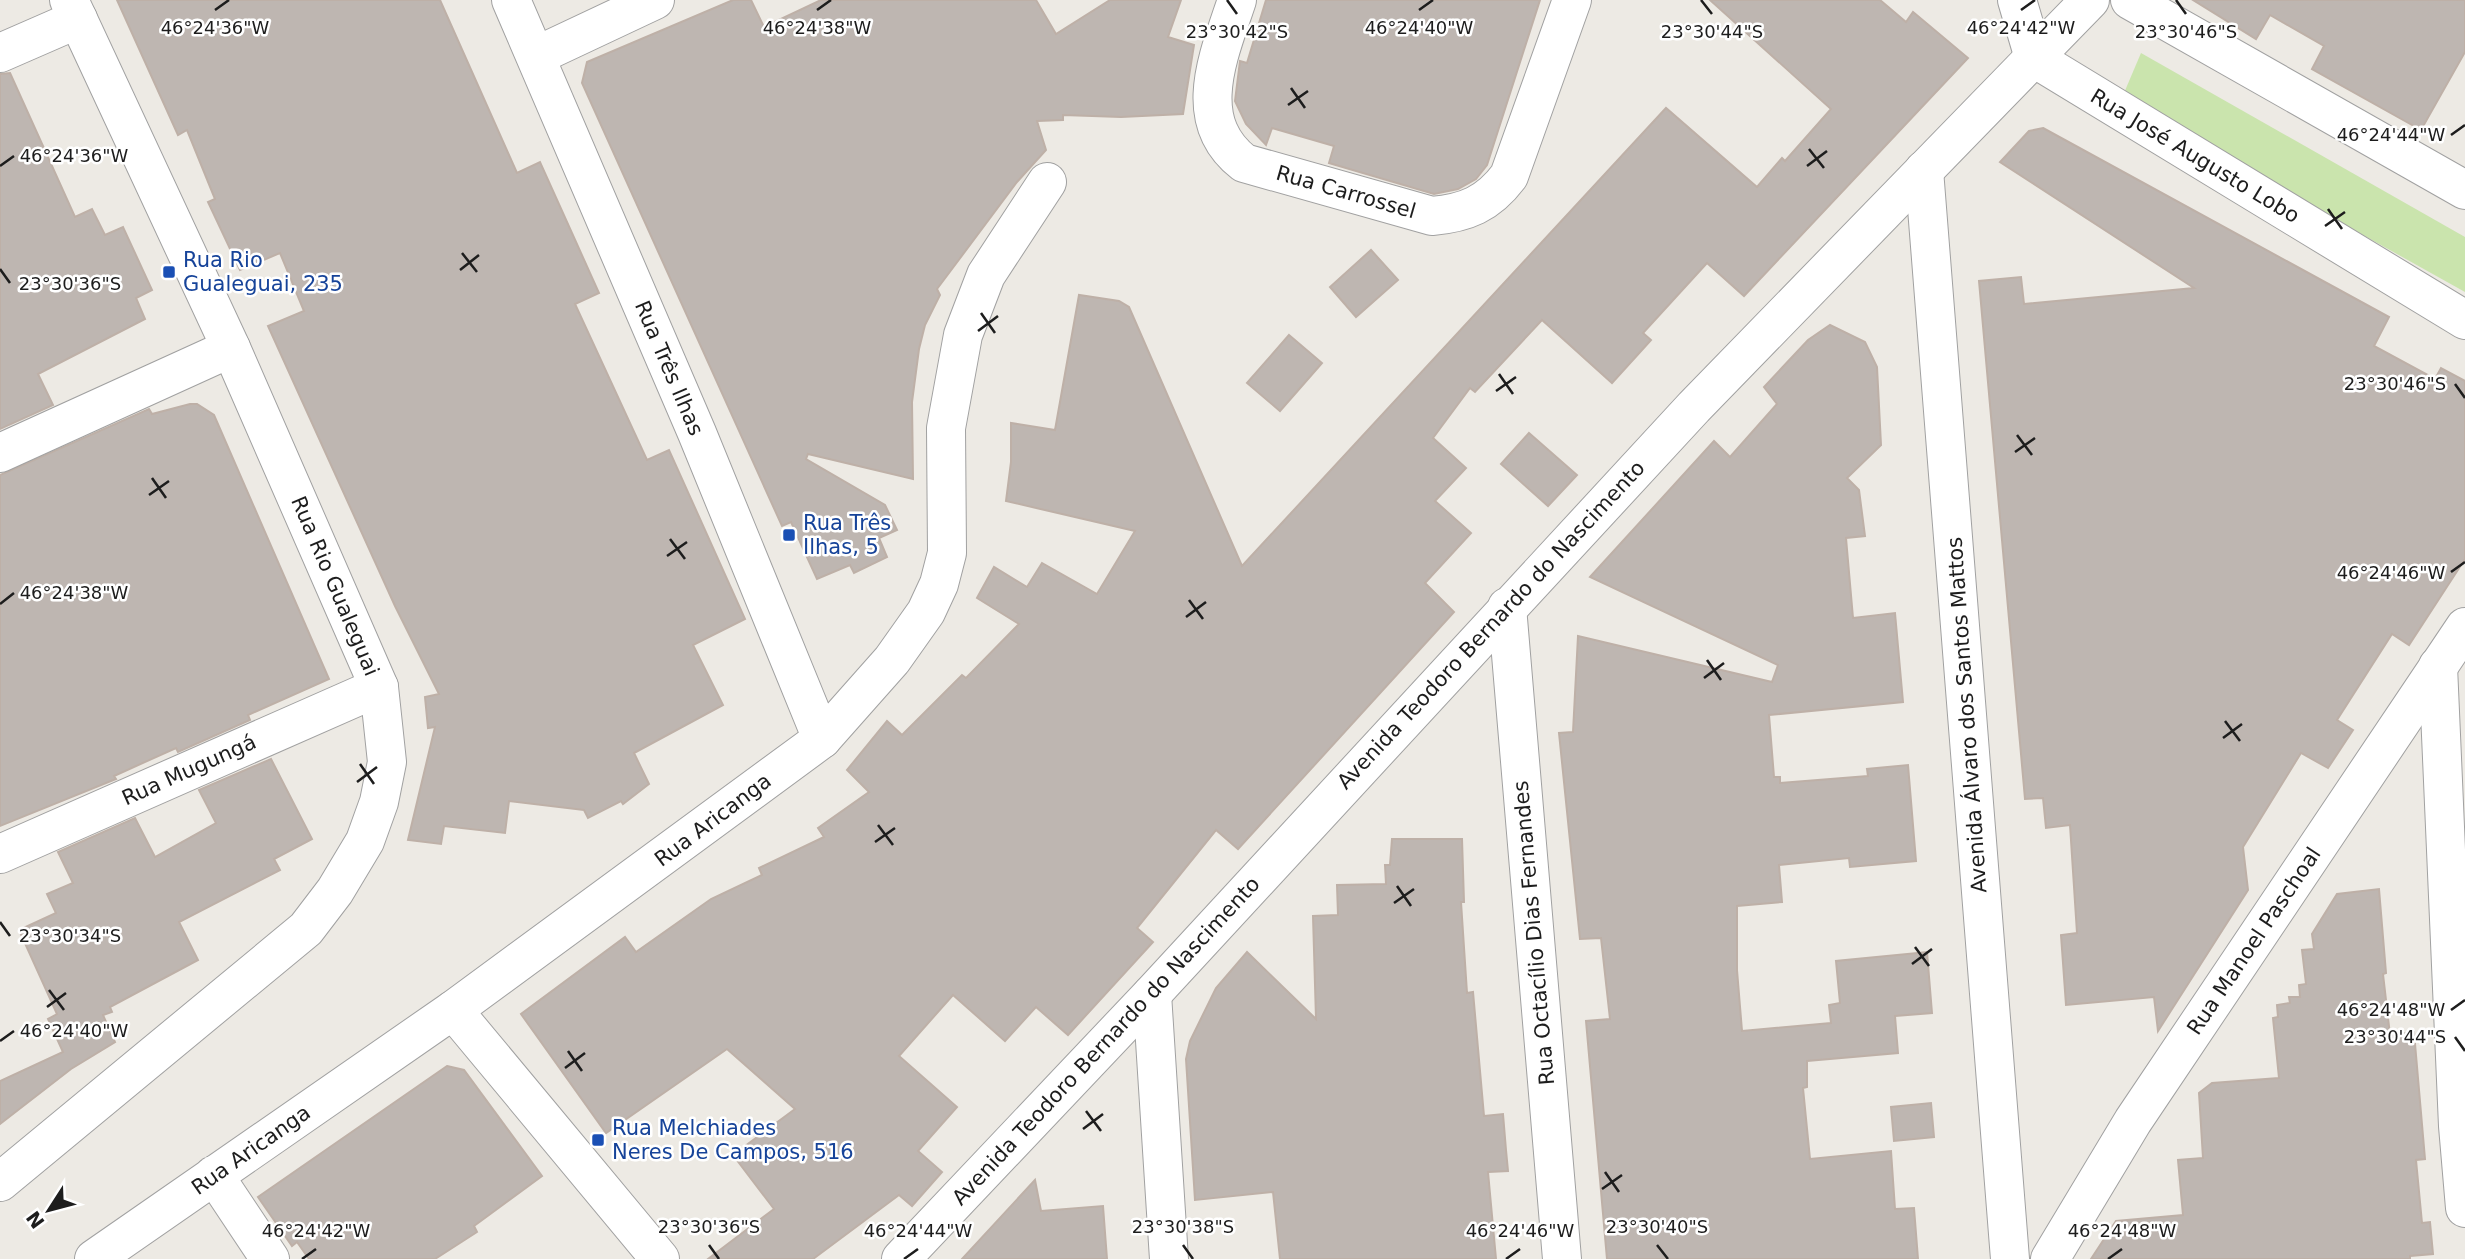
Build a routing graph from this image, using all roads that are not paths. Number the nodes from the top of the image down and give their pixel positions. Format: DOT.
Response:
graph roads {
  1 [pos="511,0"];
  2 [pos="655,0"];
  3 [pos="1237,0"];
  4 [pos="1572,0"];
  5 [pos="2017,0"];
  6 [pos="2090,0"];
  7 [pos="2130,0"];
  8 [pos="73,10"];
  9 [pos="0,53"];
  10 [pos="536,56"];
  11 [pos="2034,58"];
  12 [pos="1924,170"];
  13 [pos="1046,182"];
  14 [pos="2465,190"];
  15 [pos="2465,320"];
  16 [pos="231,348"];
  17 [pos="0,453"];
  18 [pos="1507,607"];
  19 [pos="2465,627"];
  20 [pos="2438,666"];
  21 [pos="379,687"];
  22 [pos="822,739"];
  23 [pos="0,853"];
  24 [pos="1152,994"];
  25 [pos="453,1010"];
  26 [pos="214,1175"];
  27 [pos="0,1182"];
  28 [pos="2465,1208"];
  29 [pos="94,1259"];
  30 [pos="270,1259"];
  31 [pos="660,1259"];
  32 [pos="901,1259"];
  33 [pos="1169,1259"];
  34 [pos="1562,1259"];
  35 [pos="2010,1259"];
  36 [pos="2050,1259"];
  1 -- 10 [label="street, Rua Três Ilhas"];
  2 -- 10 [label="street"];
  3 -- 4 [label="street, Rua Carrossel"];
  5 -- 11 [label="street"];
  6 -- 11 [label="street, Avenida Teodoro Bernardo do Nascimento"];
  7 -- 14 [label="street"];
  8 -- 9 [label="street"];
  8 -- 16 [label="street, Rua Rio Gualeguai"];
  10 -- 22 [label="street, Rua Três Ilhas"];
  11 -- 12 [label="street, Avenida Teodoro Bernardo do Nascimento"];
  11 -- 15 [label="street, Rua José Augusto Lobo"];
  12 -- 18 [label="street, Avenida Teodoro Bernardo do Nascimento"];
  12 -- 35 [label="street, Avenida Álvaro dos Santos Mattos"];
  13 -- 22 [label="street, Rua Aricanga"];
  16 -- 17 [label="street"];
  16 -- 21 [label="street, Rua Rio Gualeguai"];
  18 -- 24 [label="street, Avenida Teodoro Bernardo do Nascimento"];
  18 -- 34 [label="street, Rua Octacílio Dias Fernandes"];
  19 -- 20 [label="street, Rua Manoel Paschoal"];
  20 -- 28 [label="street"];
  20 -- 36 [label="street, Rua Manoel Paschoal"];
  21 -- 23 [label="street, Rua Mugungá"];
  21 -- 27 [label="street, Rua Rio Gualeguai"];
  22 -- 25 [label="street, Rua Aricanga"];
  24 -- 32 [label="street, Avenida Teodoro Bernardo do Nascimento"];
  24 -- 33 [label="street"];
  25 -- 26 [label="street, Rua Aricanga"];
  25 -- 31 [label="street"];
  26 -- 29 [label="street, Rua Aricanga"];
  26 -- 30 [label="street"];
}
